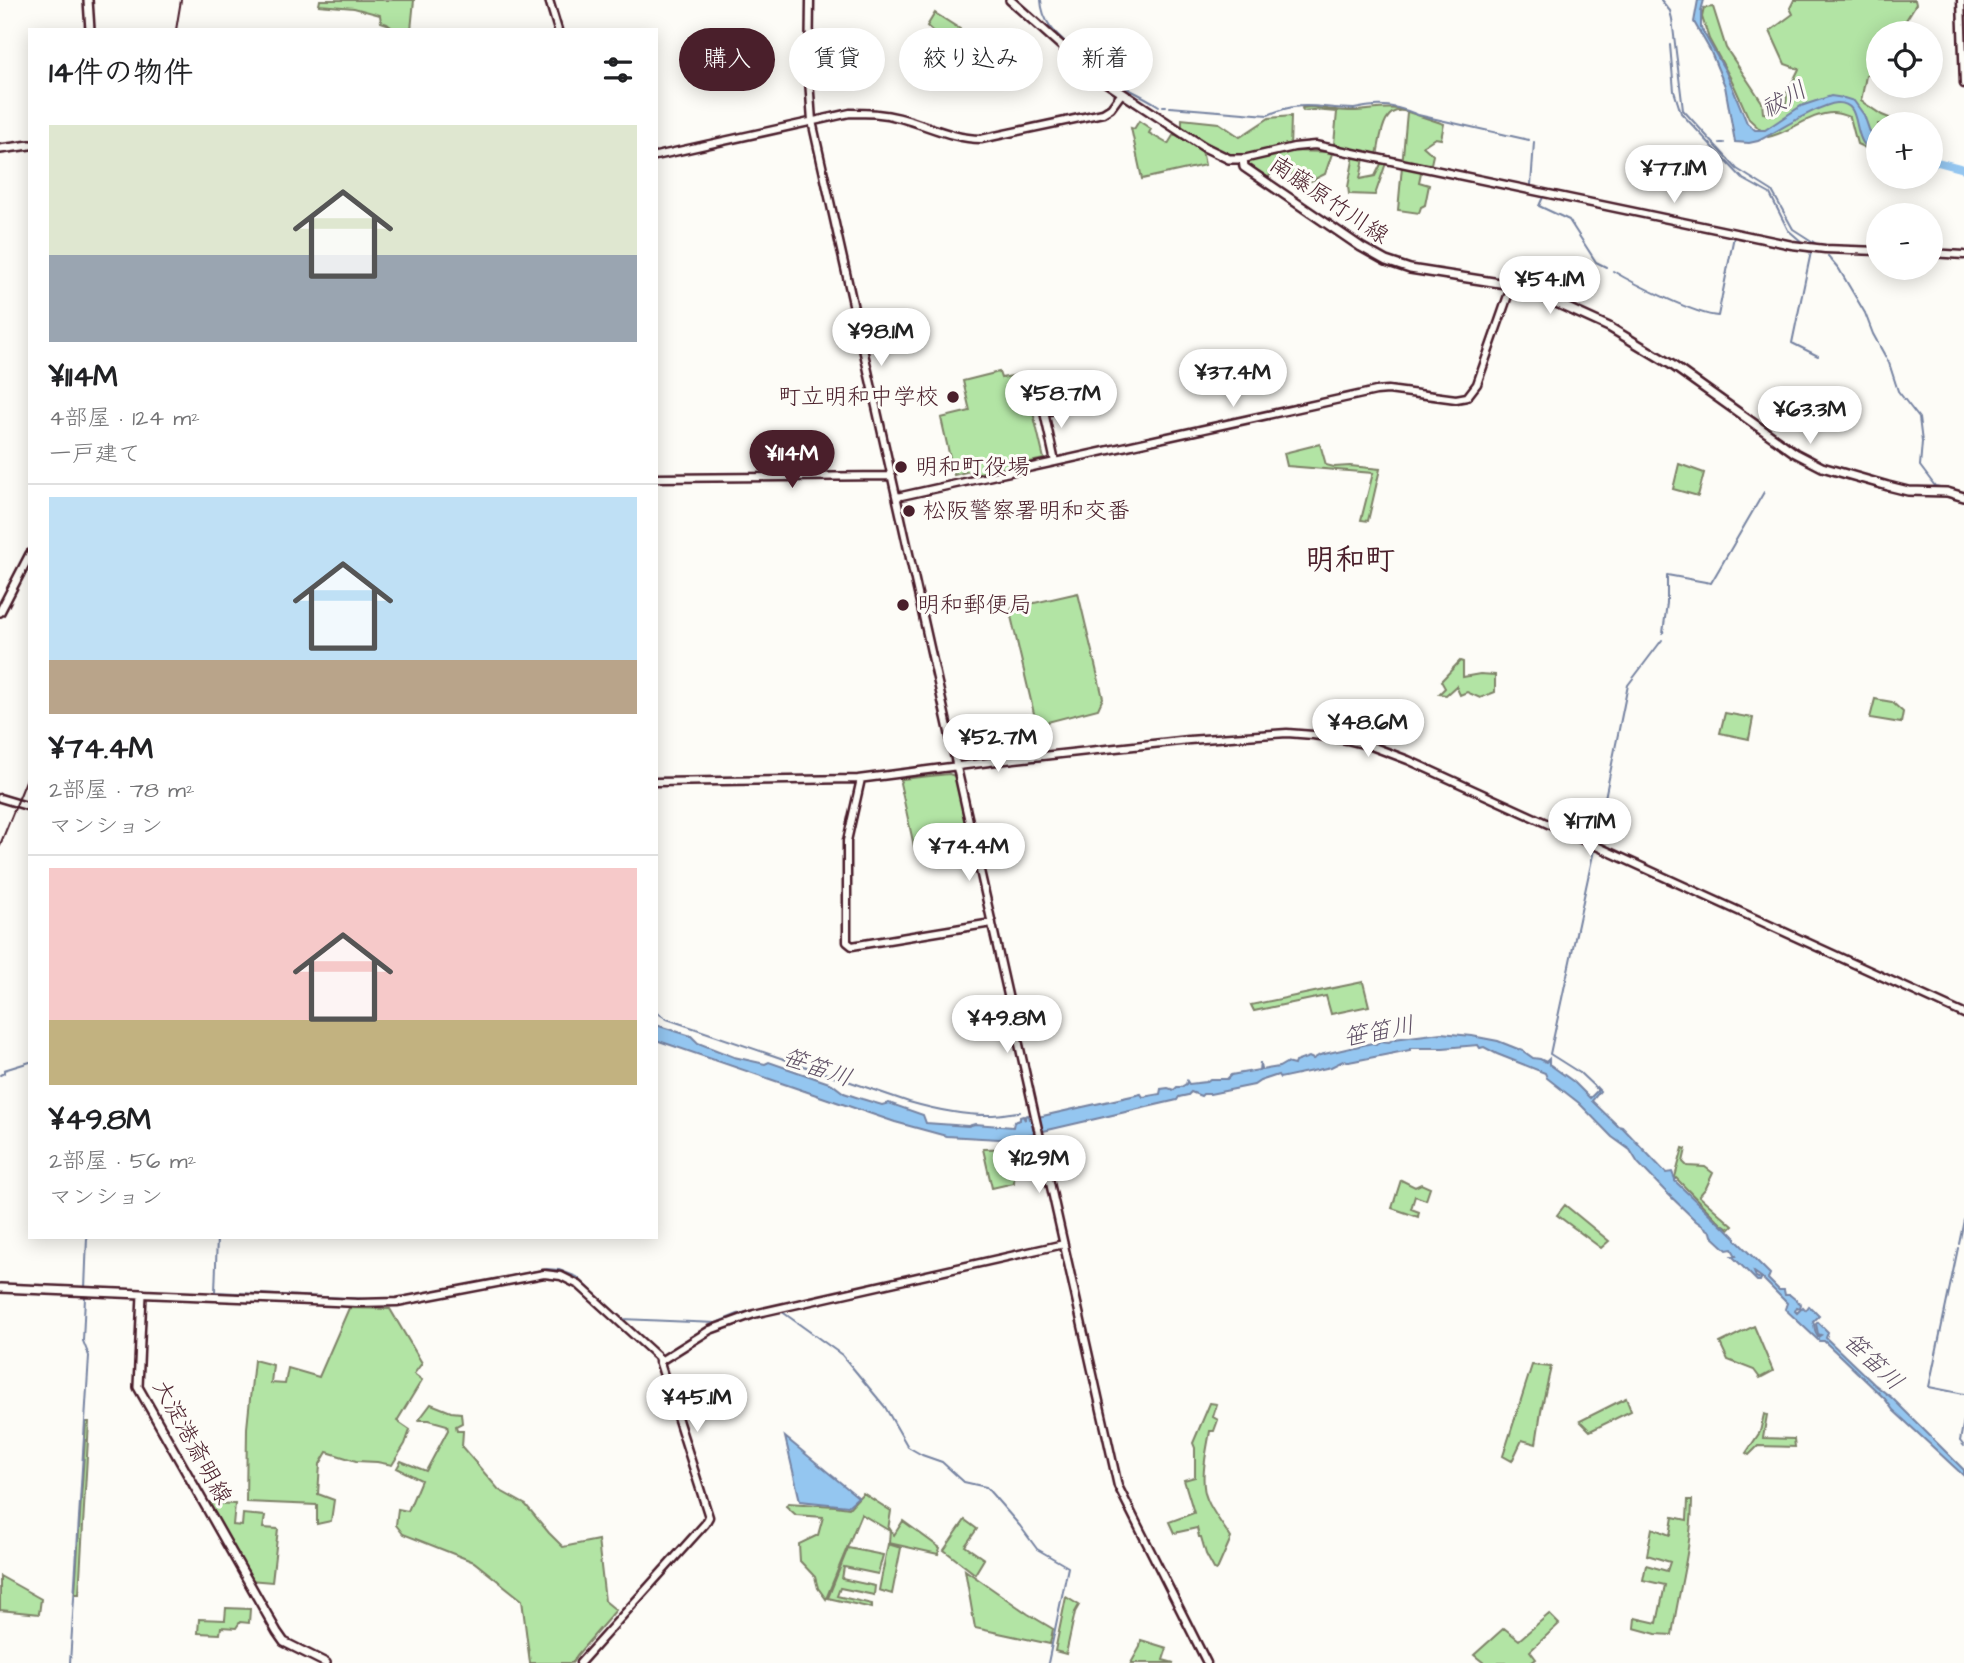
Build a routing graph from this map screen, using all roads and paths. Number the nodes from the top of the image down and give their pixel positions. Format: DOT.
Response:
graph roads {
  1 [pos="88,0"];
  2 [pos="549,0"];
  3 [pos="810,0"];
  4 [pos="1010,0"];
  5 [pos="1961,0"];
  6 [pos="90,28"];
  7 [pos="557,28"];
  8 [pos="1964,84"];
  9 [pos="1122,93"];
  10 [pos="812,121"];
  11 [pos="28,145"];
  12 [pos="0,149"];
  13 [pos="658,156"];
  14 [pos="1243,159"];
  15 [pos="1866,251"];
  16 [pos="1943,254"];
  17 [pos="1964,255"];
  18 [pos="1512,284"];
  19 [pos="1077,405"];
  20 [pos="1055,462"];
  21 [pos="892,476"];
  22 [pos="658,478"];
  23 [pos="897,497"];
  24 [pos="1964,497"];
  25 [pos="28,557"];
  26 [pos="0,612"];
  27 [pos="957,766"];
  28 [pos="861,779"];
  29 [pos="658,782"];
  30 [pos="0,798"];
  31 [pos="28,806"];
  32 [pos="992,923"];
  33 [pos="1964,1014"];
  34 [pos="1064,1244"];
  35 [pos="0,1287"];
  36 [pos="142,1294"];
  37 [pos="659,1362"];
  38 [pos="326,1663"];
  39 [pos="580,1663"];
  40 [pos="1207,1663"];
  1 -- 6 [label="main road"];
  2 -- 7 [label="street"];
  3 -- 10 [label="street"];
  4 -- 9 [label="main road, 南藤原竹川線"];
  5 -- 8 [label="street"];
  9 -- 10 [label="street"];
  9 -- 14 [label="main road, 南藤原竹川線"];
  10 -- 13 [label="street"];
  10 -- 21 [label="street"];
  11 -- 12 [label="main road"];
  14 -- 15 [label="street"];
  14 -- 18 [label="main road, 南藤原竹川線"];
  16 -- 17 [label="street"];
  18 -- 20 [label="street"];
  18 -- 24 [label="main road, 南藤原竹川線"];
  19 -- 20 [label="street"];
  20 -- 23 [label="street"];
  21 -- 22 [label="street"];
  21 -- 23 [label="street"];
  23 -- 27 [label="street"];
  25 -- 26 [label="main road"];
  27 -- 28 [label="street"];
  27 -- 32 [label="street"];
  27 -- 33 [label="street"];
  28 -- 29 [label="street"];
  28 -- 32 [label="street"];
  30 -- 31 [label="street"];
  32 -- 34 [label="street"];
  34 -- 37 [label="street"];
  34 -- 40 [label="street"];
  35 -- 36 [label="main road"];
  36 -- 37 [label="street"];
  36 -- 38 [label="main road, 大淀港斎明線"];
  37 -- 39 [label="street"];
}
